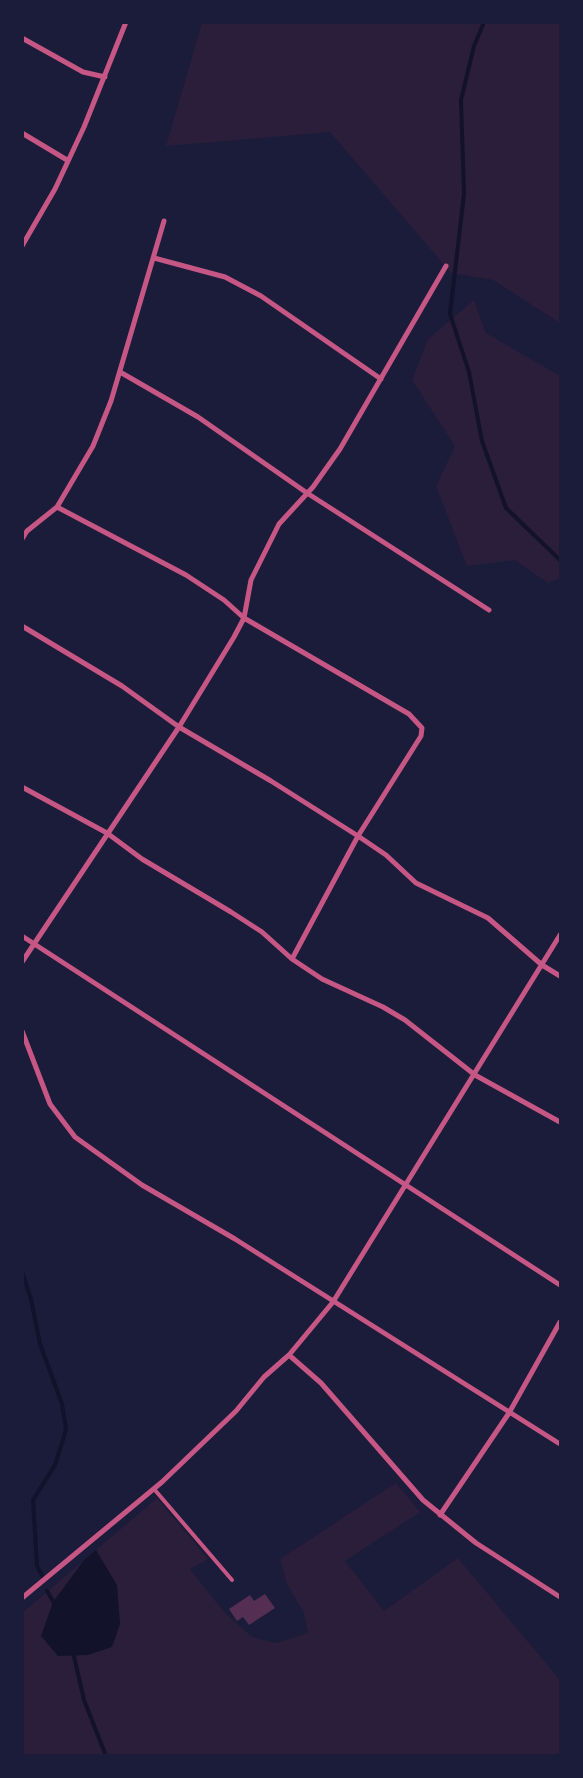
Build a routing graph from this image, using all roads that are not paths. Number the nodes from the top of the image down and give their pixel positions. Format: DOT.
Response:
graph roads {
  1 [pos="126,22"];
  2 [pos="22,38"];
  3 [pos="105,77"];
  4 [pos="22,133"];
  5 [pos="67,160"];
  6 [pos="164,221"];
  7 [pos="22,246"];
  8 [pos="154,258"];
  9 [pos="446,266"];
  10 [pos="120,372"];
  11 [pos="380,379"];
  12 [pos="307,493"];
  13 [pos="57,507"];
  14 [pos="25,529"];
  15 [pos="22,539"];
  16 [pos="489,610"];
  17 [pos="244,618"];
  18 [pos="22,626"];
  19 [pos="179,728"];
  20 [pos="22,787"];
  21 [pos="107,833"];
  22 [pos="358,836"];
  23 [pos="560,935"];
  24 [pos="22,936"];
  25 [pos="36,943"];
  26 [pos="292,959"];
  27 [pos="22,962"];
  28 [pos="542,965"];
  29 [pos="560,976"];
  30 [pos="22,1031"];
  31 [pos="475,1075"];
  32 [pos="560,1122"];
  33 [pos="407,1184"];
  34 [pos="560,1285"];
  35 [pos="333,1302"];
  36 [pos="560,1322"];
  37 [pos="289,1355"];
  38 [pos="509,1412"];
  39 [pos="560,1444"];
  40 [pos="154,1489"];
  41 [pos="440,1515"];
  42 [pos="232,1580"];
  43 [pos="560,1597"];
  44 [pos="22,1598"];
  1 -- 3 [label="street"];
  2 -- 3 [label="street"];
  3 -- 5 [label="street"];
  4 -- 5 [label="street"];
  5 -- 7 [label="street"];
  6 -- 8 [label="street"];
  8 -- 10 [label="street"];
  8 -- 11 [label="street"];
  9 -- 11 [label="street"];
  10 -- 12 [label="street"];
  10 -- 13 [label="street"];
  11 -- 12 [label="street"];
  12 -- 16 [label="street"];
  12 -- 17 [label="street"];
  13 -- 14 [label="street"];
  13 -- 17 [label="street"];
  14 -- 15 [label="street"];
  17 -- 19 [label="street"];
  17 -- 22 [label="street"];
  18 -- 19 [label="street"];
  19 -- 21 [label="street"];
  19 -- 22 [label="street"];
  20 -- 21 [label="street"];
  21 -- 25 [label="street"];
  21 -- 26 [label="street"];
  22 -- 26 [label="street"];
  22 -- 28 [label="street"];
  23 -- 28 [label="street"];
  24 -- 25 [label="street"];
  25 -- 27 [label="street"];
  25 -- 33 [label="street"];
  26 -- 31 [label="street"];
  28 -- 29 [label="street"];
  28 -- 31 [label="street"];
  30 -- 35 [label="street"];
  31 -- 32 [label="street"];
  31 -- 33 [label="street"];
  33 -- 34 [label="street"];
  33 -- 35 [label="street"];
  35 -- 37 [label="street"];
  35 -- 38 [label="street"];
  36 -- 38 [label="street"];
  37 -- 40 [label="street"];
  37 -- 41 [label="street"];
  38 -- 39 [label="street"];
  38 -- 41 [label="street"];
  40 -- 42 [label="lane"];
  40 -- 44 [label="street"];
  41 -- 43 [label="street"];
}
